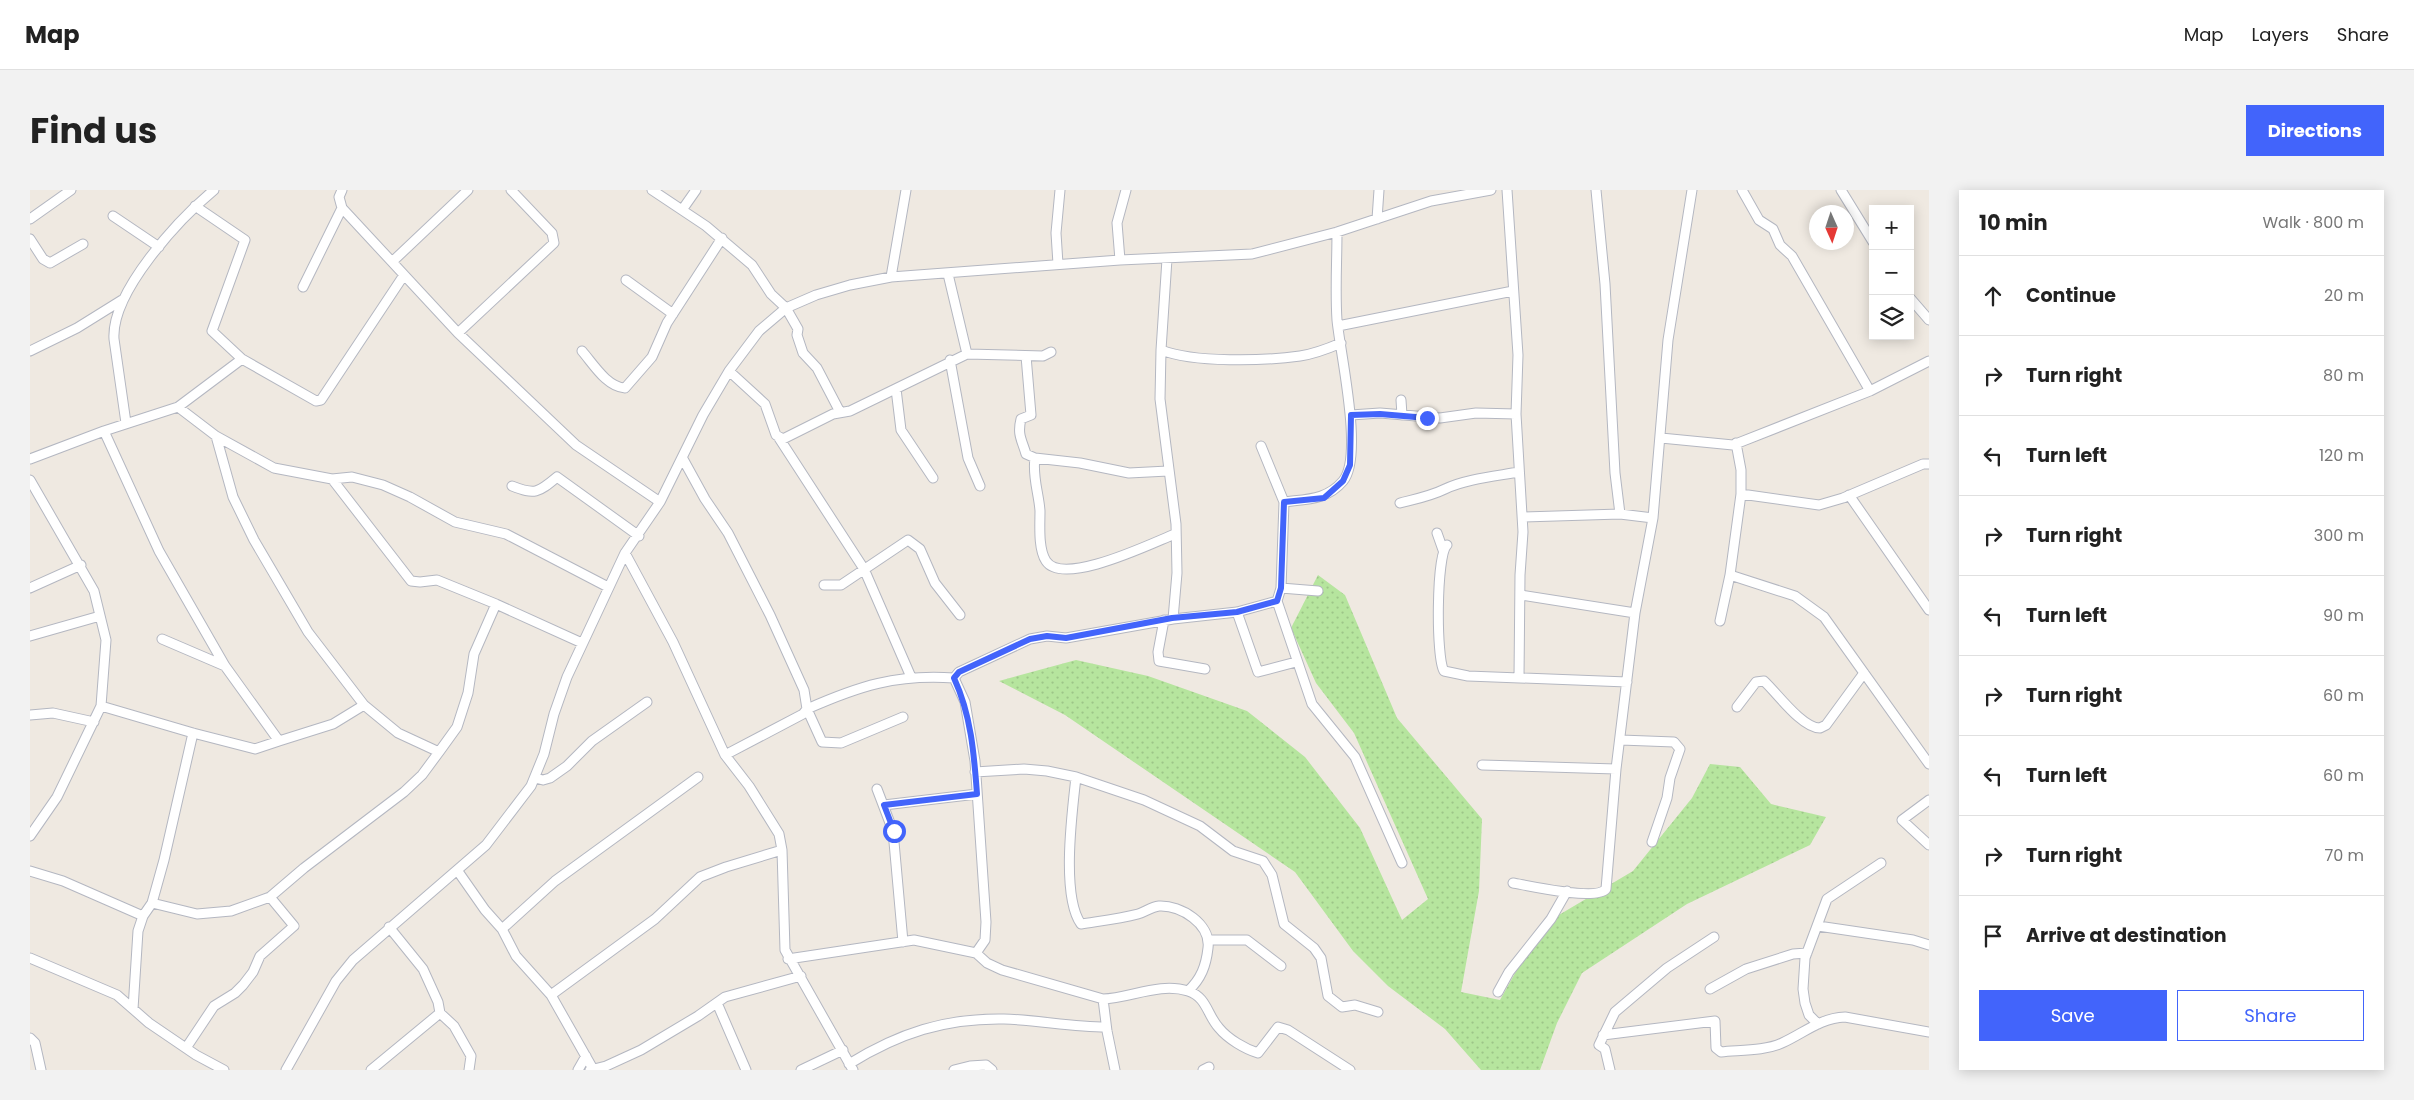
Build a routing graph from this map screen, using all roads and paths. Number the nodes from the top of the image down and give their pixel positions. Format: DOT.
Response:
graph roads {
  1 [pos="71,190"];
  2 [pos="214,190"];
  3 [pos="342,190"];
  4 [pos="468,190"];
  5 [pos="511,190"];
  6 [pos="652,190"];
  7 [pos="696,190"];
  8 [pos="906,190"];
  9 [pos="1060,190"];
  10 [pos="1126,190"];
  11 [pos="1379,190"];
  12 [pos="1491,190"];
  13 [pos="1507,190"];
  14 [pos="1596,190"];
  15 [pos="1692,190"];
  16 [pos="1742,190"];
  17 [pos="1841,190"];
  18 [pos="194,206"];
  19 [pos="342,208"];
  20 [pos="682,210"];
  21 [pos="113,216"];
  22 [pos="30,219"];
  23 [pos="1377,219"];
  24 [pos="1336,232"];
  25 [pos="1869,236"];
  26 [pos="722,238"];
  27 [pos="30,239"];
  28 [pos="83,244"];
  29 [pos="159,247"];
  30 [pos="1167,259"];
  31 [pos="1120,260"];
  32 [pos="393,262"];
  33 [pos="1058,264"];
  34 [pos="948,274"];
  35 [pos="404,275"];
  36 [pos="891,277"];
  37 [pos="626,280"];
  38 [pos="303,287"];
  39 [pos="1513,291"];
  40 [pos="122,300"];
  41 [pos="1914,303"];
  42 [pos="786,308"];
  43 [pos="673,314"];
  44 [pos="1929,320"];
  45 [pos="1338,326"];
  46 [pos="458,333"];
  47 [pos="1340,343"];
  48 [pos="1161,350"];
  49 [pos="30,351"];
  50 [pos="582,352"];
  51 [pos="1051,352"];
  52 [pos="967,354"];
  53 [pos="1026,356"];
  54 [pos="242,359"];
  55 [pos="950,360"];
  56 [pos="1929,361"];
  57 [pos="729,371"];
  58 [pos="896,389"];
  59 [pos="1870,391"];
  60 [pos="1401,400"];
  61 [pos="178,407"];
  62 [pos="840,412"];
  63 [pos="1516,414"];
  64 [pos="1351,415"];
  65 [pos="1402,415"];
  66 [pos="126,423"];
  67 [pos="104,431"];
  68 [pos="216,436"];
  69 [pos="779,438"];
  70 [pos="1661,438"];
  71 [pos="1736,443"];
  72 [pos="1261,446"];
  73 [pos="1035,458"];
  74 [pos="30,459"];
  75 [pos="683,459"];
  76 [pos="1929,464"];
  77 [pos="1168,471"];
  78 [pos="1519,472"];
  79 [pos="933,478"];
  80 [pos="332,479"];
  81 [pos="30,480"];
  82 [pos="512,486"];
  83 [pos="980,486"];
  84 [pos="1741,494"];
  85 [pos="1849,496"];
  86 [pos="660,502"];
  87 [pos="1284,502"];
  88 [pos="1400,503"];
  89 [pos="1620,514"];
  90 [pos="1522,517"];
  91 [pos="1653,518"];
  92 [pos="1437,533"];
  93 [pos="1175,534"];
  94 [pos="639,536"];
  95 [pos="625,553"];
  96 [pos="81,565"];
  97 [pos="864,568"];
  98 [pos="1730,575"];
  99 [pos="824,585"];
  100 [pos="608,587"];
  101 [pos="30,588"];
  102 [pos="1281,588"];
  103 [pos="1318,591"];
  104 [pos="1521,596"];
  105 [pos="1277,601"];
  106 [pos="496,604"];
  107 [pos="1929,610"];
  108 [pos="1237,612"];
  109 [pos="1635,613"];
  110 [pos="960,615"];
  111 [pos="100,616"];
  112 [pos="1168,619"];
  113 [pos="1720,621"];
  114 [pos="30,636"];
  115 [pos="162,639"];
  116 [pos="582,643"];
  117 [pos="1296,662"];
  118 [pos="225,666"];
  119 [pos="1205,669"];
  120 [pos="1864,673"];
  121 [pos="910,677"];
  122 [pos="1519,677"];
  123 [pos="954,678"];
  124 [pos="1627,682"];
  125 [pos="647,702"];
  126 [pos="364,705"];
  127 [pos="101,706"];
  128 [pos="1737,707"];
  129 [pos="807,709"];
  130 [pos="30,715"];
  131 [pos="902,717"];
  132 [pos="94,722"];
  133 [pos="193,733"];
  134 [pos="1621,740"];
  135 [pos="279,741"];
  136 [pos="439,752"];
  137 [pos="725,755"];
  138 [pos="1929,764"];
  139 [pos="1482,765"];
  140 [pos="1616,770"];
  141 [pos="975,772"];
  142 [pos="698,777"];
  143 [pos="1076,777"];
  144 [pos="535,778"];
  145 [pos="877,789"];
  146 [pos="977,794"];
  147 [pos="1929,800"];
  148 [pos="884,805"];
  149 [pos="30,836"];
  150 [pos="1652,842"];
  151 [pos="1929,844"];
  152 [pos="782,850"];
  153 [pos="1881,862"];
  154 [pos="1402,863"];
  155 [pos="457,870"];
  156 [pos="30,871"];
  157 [pos="1513,883"];
  158 [pos="1568,891"];
  159 [pos="270,897"];
  160 [pos="152,903"];
  161 [pos="143,916"];
  162 [pos="1818,926"];
  163 [pos="389,927"];
  164 [pos="502,929"];
  165 [pos="1714,937"];
  166 [pos="1209,940"];
  167 [pos="903,942"];
  168 [pos="1929,945"];
  169 [pos="976,953"];
  170 [pos="1807,953"];
  171 [pos="30,958"];
  172 [pos="788,959"];
  173 [pos="1281,966"];
  174 [pos="801,976"];
  175 [pos="1710,989"];
  176 [pos="1188,991"];
  177 [pos="1498,992"];
  178 [pos="551,995"];
  179 [pos="1103,999"];
  180 [pos="717,1003"];
  181 [pos="132,1009"];
  182 [pos="1378,1012"];
  183 [pos="440,1013"];
  184 [pos="1818,1024"];
  185 [pos="1106,1027"];
  186 [pos="1929,1032"];
  187 [pos="1604,1035"];
  188 [pos="30,1038"];
  189 [pos="186,1048"];
  190 [pos="843,1050"];
  191 [pos="586,1056"];
  192 [pos="851,1067"];
  193 [pos="41,1070"];
  194 [pos="224,1070"];
  195 [pos="286,1070"];
  196 [pos="370,1070"];
  197 [pos="468,1070"];
  198 [pos="578,1070"];
  199 [pos="592,1070"];
  200 [pos="746,1070"];
  201 [pos="801,1070"];
  202 [pos="954,1070"];
  203 [pos="992,1070"];
  204 [pos="1115,1070"];
  205 [pos="1350,1070"];
  206 [pos="1610,1070"];
  1 -- 22 [label="street"];
  2 -- 18 [label="street"];
  3 -- 19 [label="street"];
  4 -- 32 [label="street"];
  5 -- 46 [label="street"];
  6 -- 20 [label="street"];
  7 -- 20 [label="street"];
  8 -- 36 [label="street"];
  9 -- 33 [label="street"];
  10 -- 31 [label="street"];
  11 -- 23 [label="street"];
  12 -- 23 [label="street"];
  13 -- 39 [label="street"];
  14 -- 89 [label="street"];
  15 -- 70 [label="street"];
  16 -- 59 [label="street"];
  17 -- 25 [label="street"];
  18 -- 29 [label="street"];
  18 -- 54 [label="street"];
  19 -- 32 [label="street"];
  19 -- 38 [label="street"];
  20 -- 26 [label="street"];
  21 -- 29 [label="street"];
  23 -- 24 [label="street"];
  24 -- 30 [label="street"];
  24 -- 45 [label="street"];
  26 -- 42 [label="street"];
  26 -- 43 [label="street"];
  27 -- 28 [label="street"];
  29 -- 40 [label="street"];
  30 -- 31 [label="street"];
  30 -- 48 [label="street"];
  31 -- 33 [label="street"];
  32 -- 35 [label="street"];
  33 -- 34 [label="street"];
  34 -- 36 [label="street"];
  34 -- 52 [label="street"];
  35 -- 46 [label="street"];
  35 -- 54 [label="street"];
  36 -- 42 [label="street"];
  37 -- 43 [label="street"];
  39 -- 45 [label="street"];
  39 -- 63 [label="street"];
  40 -- 49 [label="street"];
  40 -- 66 [label="street"];
  41 -- 44 [label="street"];
  42 -- 57 [label="street"];
  42 -- 62 [label="street"];
  43 -- 50 [label="street"];
  45 -- 47 [label="street"];
  46 -- 86 [label="street"];
  47 -- 48 [label="street"];
  47 -- 64 [label="street"];
  48 -- 77 [label="street"];
  51 -- 53 [label="street"];
  52 -- 53 [label="street"];
  52 -- 55 [label="street"];
  53 -- 73 [label="street"];
  54 -- 61 [label="street"];
  55 -- 58 [label="street"];
  55 -- 83 [label="street"];
  56 -- 59 [label="street"];
  57 -- 69 [label="street"];
  57 -- 75 [label="street"];
  58 -- 62 [label="street"];
  58 -- 79 [label="street"];
  59 -- 71 [label="street"];
  60 -- 65 [label="street"];
  61 -- 66 [label="street"];
  61 -- 68 [label="street"];
  62 -- 69 [label="street"];
  63 -- 65 [label="street"];
  63 -- 78 [label="street"];
  64 -- 65 [label="street"];
  64 -- 87 [label="street"];
  66 -- 67 [label="street"];
  67 -- 74 [label="street"];
  67 -- 118 [label="street"];
  68 -- 80 [label="street"];
  68 -- 126 [label="street"];
  69 -- 97 [label="street"];
  70 -- 71 [label="street"];
  70 -- 91 [label="street"];
  71 -- 84 [label="street"];
  72 -- 87 [label="street"];
  73 -- 77 [label="street"];
  73 -- 93 [label="street"];
  75 -- 86 [label="street"];
  75 -- 129 [label="street"];
  76 -- 85 [label="street"];
  77 -- 93 [label="street"];
  78 -- 88 [label="street"];
  78 -- 90 [label="street"];
  80 -- 100 [label="street"];
  80 -- 106 [label="street"];
  81 -- 96 [label="street"];
  82 -- 94 [label="street"];
  84 -- 85 [label="street"];
  84 -- 98 [label="street"];
  85 -- 107 [label="street"];
  86 -- 94 [label="street"];
  87 -- 102 [label="street"];
  89 -- 90 [label="street"];
  89 -- 91 [label="street"];
  90 -- 104 [label="street"];
  91 -- 109 [label="street"];
  92 -- 122 [label="street"];
  93 -- 112 [label="street"];
  94 -- 95 [label="street"];
  95 -- 100 [label="street"];
  95 -- 137 [label="street"];
  96 -- 101 [label="street"];
  96 -- 111 [label="street"];
  97 -- 99 [label="street"];
  97 -- 110 [label="street"];
  97 -- 121 [label="street"];
  98 -- 113 [label="street"];
  98 -- 120 [label="street"];
  100 -- 116 [label="street"];
  102 -- 103 [label="street"];
  102 -- 105 [label="street"];
  104 -- 109 [label="street"];
  104 -- 122 [label="street"];
  105 -- 108 [label="street"];
  105 -- 117 [label="street"];
  106 -- 116 [label="street"];
  106 -- 136 [label="street"];
  108 -- 112 [label="street"];
  108 -- 117 [label="street"];
  109 -- 124 [label="street"];
  111 -- 114 [label="street"];
  111 -- 127 [label="street"];
  112 -- 119 [label="street"];
  112 -- 123 [label="street"];
  115 -- 118 [label="street"];
  116 -- 144 [label="street"];
  117 -- 154 [label="street"];
  118 -- 135 [label="street"];
  120 -- 128 [label="street"];
  120 -- 138 [label="street"];
  121 -- 123 [label="street"];
  121 -- 129 [label="street"];
  122 -- 124 [label="street"];
  123 -- 141 [label="street"];
  124 -- 134 [label="street"];
  125 -- 144 [label="street"];
  126 -- 135 [label="street"];
  126 -- 136 [label="street"];
  127 -- 132 [label="street"];
  127 -- 133 [label="street"];
  129 -- 131 [label="street"];
  129 -- 137 [label="street"];
  130 -- 132 [label="street"];
  132 -- 149 [label="street"];
  133 -- 135 [label="street"];
  133 -- 160 [label="street"];
  134 -- 140 [label="street"];
  134 -- 150 [label="street"];
  136 -- 159 [label="street"];
  137 -- 152 [label="street"];
  139 -- 140 [label="street"];
  140 -- 158 [label="street"];
  141 -- 143 [label="street"];
  141 -- 146 [label="street"];
  142 -- 164 [label="street"];
  143 -- 166 [label="street"];
  143 -- 182 [label="street"];
  144 -- 155 [label="street"];
  145 -- 148 [label="street"];
  146 -- 148 [label="street"];
  146 -- 169 [label="street"];
  147 -- 151 [label="street"];
  148 -- 167 [label="street"];
  152 -- 172 [label="street"];
  152 -- 178 [label="street"];
  153 -- 162 [label="street"];
  155 -- 163 [label="street"];
  155 -- 164 [label="street"];
  156 -- 161 [label="street"];
  157 -- 158 [label="street"];
  158 -- 177 [label="street"];
  159 -- 160 [label="street"];
  159 -- 189 [label="street"];
  160 -- 161 [label="street"];
  161 -- 181 [label="street"];
  162 -- 168 [label="street"];
  162 -- 170 [label="street"];
  163 -- 183 [label="street"];
  163 -- 195 [label="street"];
  164 -- 178 [label="street"];
  165 -- 187 [label="street"];
  166 -- 173 [label="street"];
  166 -- 176 [label="street"];
  167 -- 169 [label="street"];
  167 -- 172 [label="street"];
  169 -- 179 [label="street"];
  170 -- 175 [label="street"];
  170 -- 184 [label="street"];
  171 -- 181 [label="street"];
  172 -- 174 [label="street"];
  174 -- 180 [label="street"];
  174 -- 190 [label="street"];
  176 -- 179 [label="street"];
  176 -- 205 [label="street"];
  178 -- 191 [label="street"];
  179 -- 185 [label="street"];
  180 -- 199 [label="street"];
  180 -- 200 [label="street"];
  181 -- 189 [label="street"];
  183 -- 196 [label="street"];
  183 -- 197 [label="street"];
  184 -- 186 [label="street"];
  184 -- 187 [label="street"];
  185 -- 192 [label="street"];
  185 -- 204 [label="street"];
  187 -- 206 [label="street"];
  188 -- 193 [label="street"];
  189 -- 194 [label="street"];
  190 -- 192 [label="street"];
  190 -- 201 [label="street"];
  191 -- 198 [label="street"];
  191 -- 199 [label="street"];
  202 -- 203 [label="street"];
}
